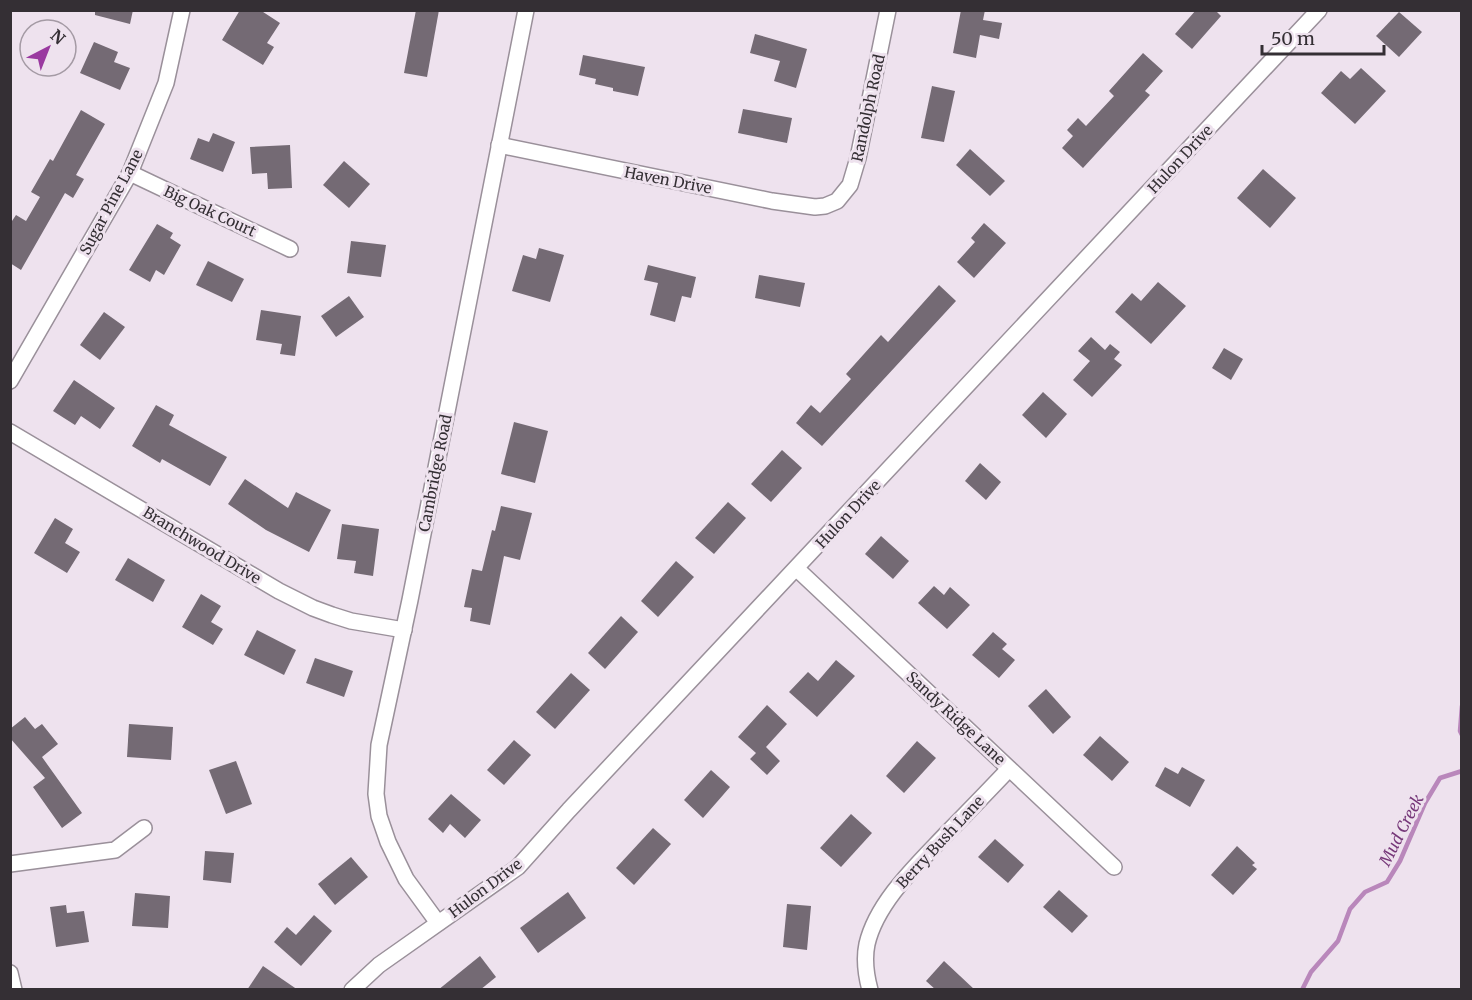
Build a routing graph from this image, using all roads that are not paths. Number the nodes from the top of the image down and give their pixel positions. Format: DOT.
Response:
graph roads {
  1 [pos="182,10"];
  2 [pos="526,10"];
  3 [pos="888,10"];
  4 [pos="1319,10"];
  5 [pos="499,145"];
  6 [pos="130,173"];
  7 [pos="837,201"];
  8 [pos="290,249"];
  9 [pos="10,381"];
  10 [pos="10,432"];
  11 [pos="797,569"];
  12 [pos="404,630"];
  13 [pos="1009,769"];
  14 [pos="144,828"];
  15 [pos="10,864"];
  16 [pos="1114,867"];
  17 [pos="438,923"];
  18 [pos="10,973"];
  19 [pos="14,990"];
  20 [pos="352,990"];
  21 [pos="870,990"];
  1 -- 6 [label="street, Sugar Pine Lane"];
  2 -- 5 [label="street, Cambridge Road"];
  3 -- 7 [label="street, Randolph Road"];
  4 -- 11 [label="street, Hulon Drive"];
  5 -- 7 [label="street, Haven Drive"];
  5 -- 12 [label="street, Cambridge Road"];
  6 -- 8 [label="street, Big Oak Court"];
  6 -- 9 [label="street, Sugar Pine Lane"];
  10 -- 12 [label="street, Branchwood Drive"];
  11 -- 13 [label="street, Sandy Ridge Lane"];
  11 -- 17 [label="street, Hulon Drive"];
  12 -- 17 [label="street, Cambridge Road"];
  13 -- 16 [label="street, Sandy Ridge Lane"];
  13 -- 21 [label="street, Berry Bush Lane"];
  14 -- 15 [label="street"];
  17 -- 20 [label="street, Hulon Drive"];
  18 -- 19 [label="street"];
}
